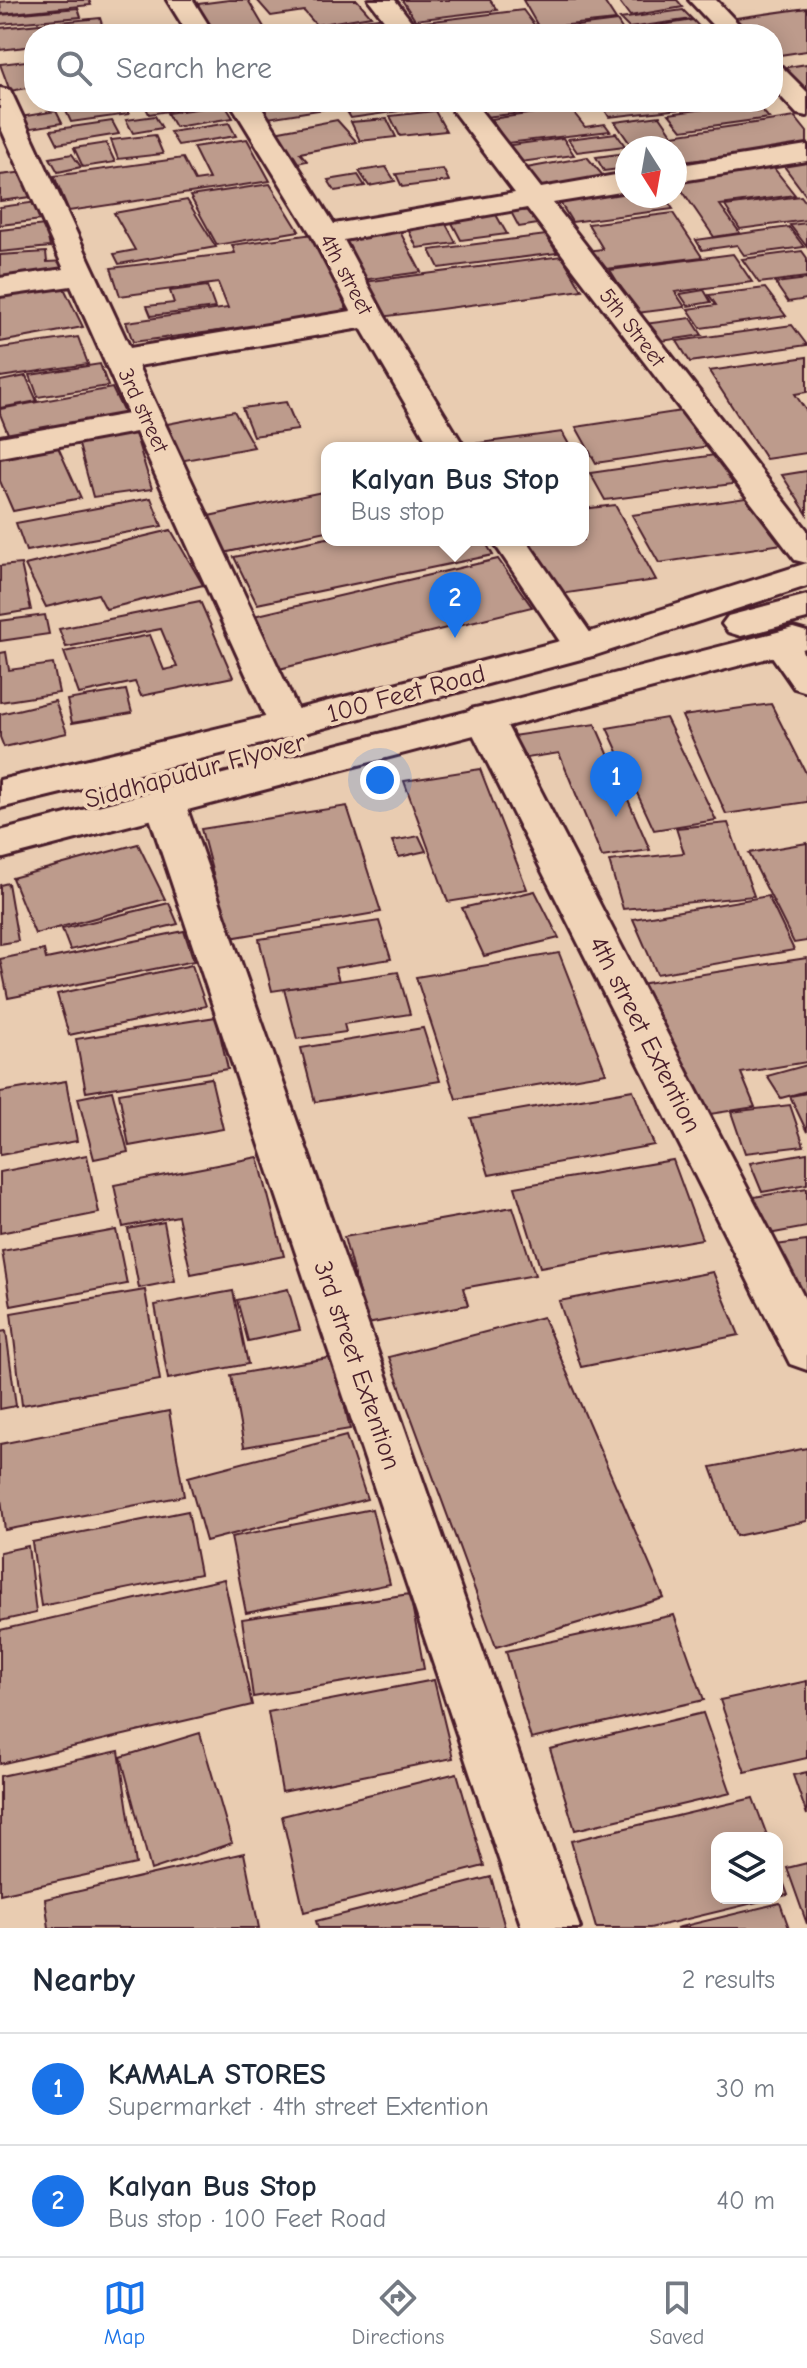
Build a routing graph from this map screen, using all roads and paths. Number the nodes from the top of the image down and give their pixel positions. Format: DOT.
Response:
graph roads {
  1 [pos="180,0"];
  2 [pos="382,0"];
  3 [pos="702,0"];
  4 [pos="195,24"];
  5 [pos="400,24"];
  6 [pos="725,24"];
  7 [pos="783,83"];
  8 [pos="0,96"];
  9 [pos="807,108"];
  10 [pos="250,112"];
  11 [pos="468,112"];
  12 [pos="807,153"];
  13 [pos="687,172"];
  14 [pos="615,184"];
  15 [pos="533,197"];
  16 [pos="326,234"];
  17 [pos="82,276"];
  18 [pos="0,287"];
  19 [pos="370,317"];
  20 [pos="121,359"];
  21 [pos="149,420"];
  22 [pos="444,442"];
  23 [pos="0,447"];
  24 [pos="513,546"];
  25 [pos="807,553"];
  26 [pos="807,574"];
  27 [pos="807,607"];
  28 [pos="794,640"];
  29 [pos="582,647"];
  30 [pos="807,680"];
  31 [pos="484,718"];
  32 [pos="286,725"];
  33 [pos="0,794"];
  34 [pos="165,803"];
  35 [pos="0,821"];
  36 [pos="0,845"];
  37 [pos="807,1350"];
  38 [pos="551,1928"];
  1 -- 4 [label="street"];
  2 -- 5 [label="street"];
  3 -- 6 [label="street"];
  7 -- 9 [label="street"];
  8 -- 17 [label="street, 3rd street"];
  10 -- 16 [label="street, 4th street"];
  11 -- 15 [label="street, 5th Street"];
  12 -- 13 [label="street"];
  14 -- 15 [label="street"];
  15 -- 16 [label="street"];
  15 -- 25 [label="street, 5th Street"];
  16 -- 19 [label="street, 4th street"];
  17 -- 18 [label="street"];
  17 -- 20 [label="street, 3rd street"];
  19 -- 20 [label="street"];
  19 -- 22 [label="street, 4th street"];
  20 -- 21 [label="street, 3rd street"];
  21 -- 23 [label="street"];
  21 -- 32 [label="street, 3rd street"];
  24 -- 29 [label="street"];
  26 -- 29 [label="main road, 100 Feet Road"];
  27 -- 35 [label="main road, Siddhapudur Flyover"];
  28 -- 30 [label="street"];
  28 -- 31 [label="main road, 100 Feet Road"];
  29 -- 32 [label="main road, 100 Feet Road"];
  31 -- 34 [label="main road, 100 Feet Road"];
  31 -- 37 [label="street, 4th street Extention"];
  32 -- 33 [label="main road, 100 Feet Road"];
  34 -- 36 [label="main road, 100 Feet Road"];
  34 -- 38 [label="street, 3rd street Extention"];
}
